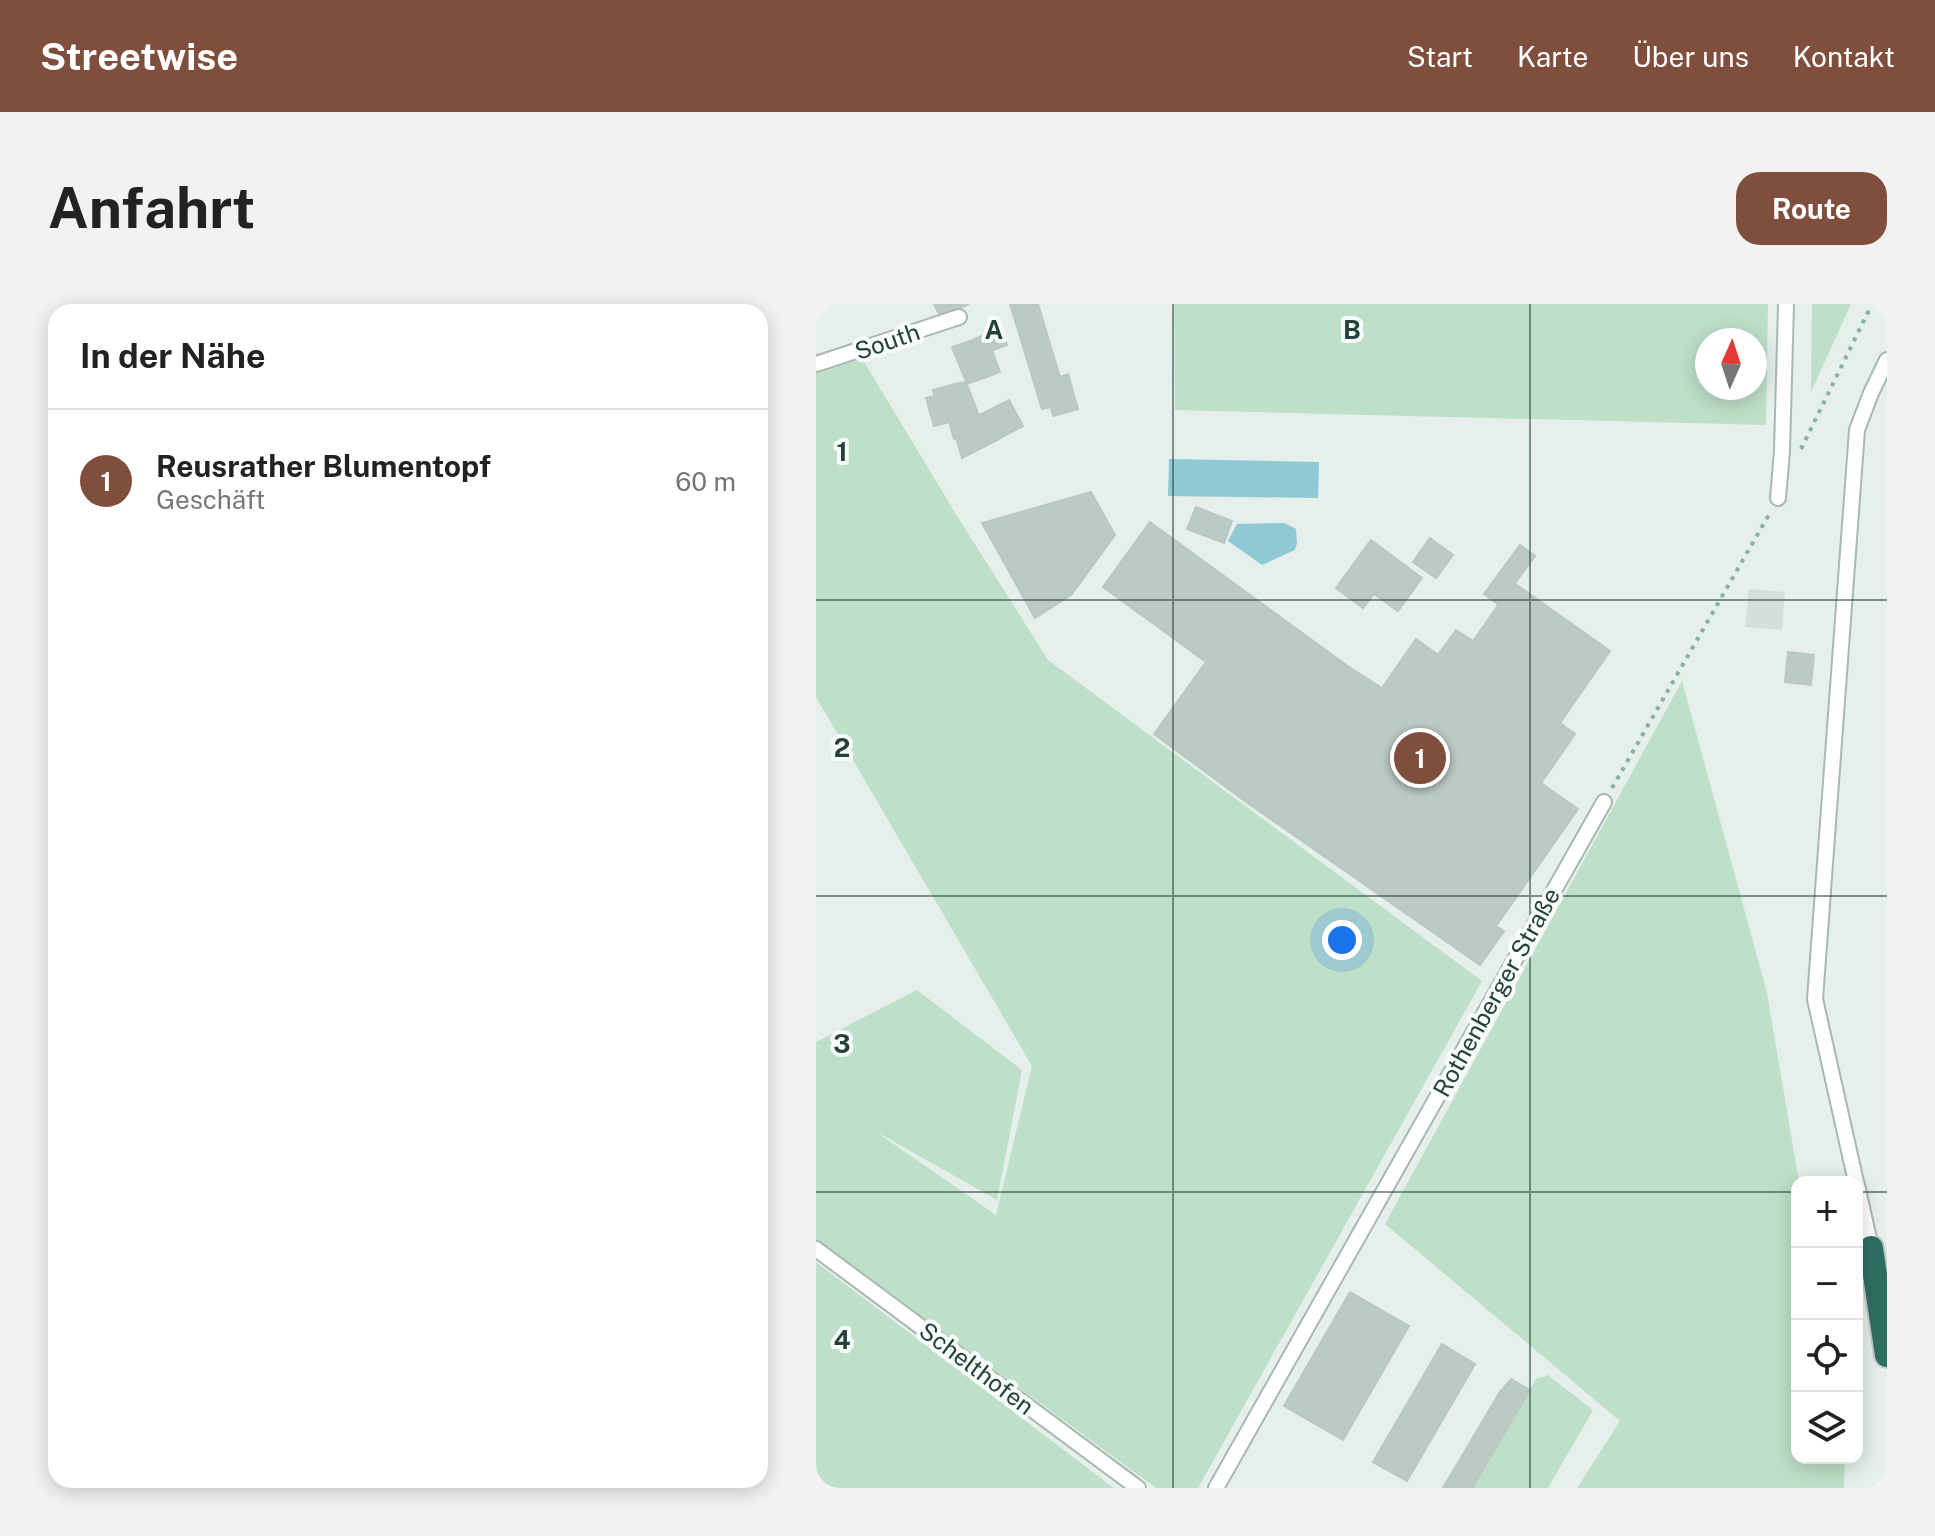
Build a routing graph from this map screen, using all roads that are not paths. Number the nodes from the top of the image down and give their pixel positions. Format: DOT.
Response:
graph roads {
  1 [pos="1786,304"];
  2 [pos="959,317"];
  3 [pos="1887,360"];
  4 [pos="816,364"];
  5 [pos="1778,498"];
  6 [pos="1604,802"];
  7 [pos="1855,1176"];
  8 [pos="1863,1211"];
  9 [pos="1871,1248"];
  10 [pos="816,1249"];
  11 [pos="1887,1355"];
  12 [pos="1138,1488"];
  13 [pos="1216,1488"];
  1 -- 5 [label="lane"];
  2 -- 4 [label="lane, South"];
  3 -- 7 [label="lane"];
  6 -- 13 [label="lane, Rothenberger Straße"];
  8 -- 9 [label="lane"];
  9 -- 11 [label="highway"];
  10 -- 12 [label="lane, Schelthofen"];
}
